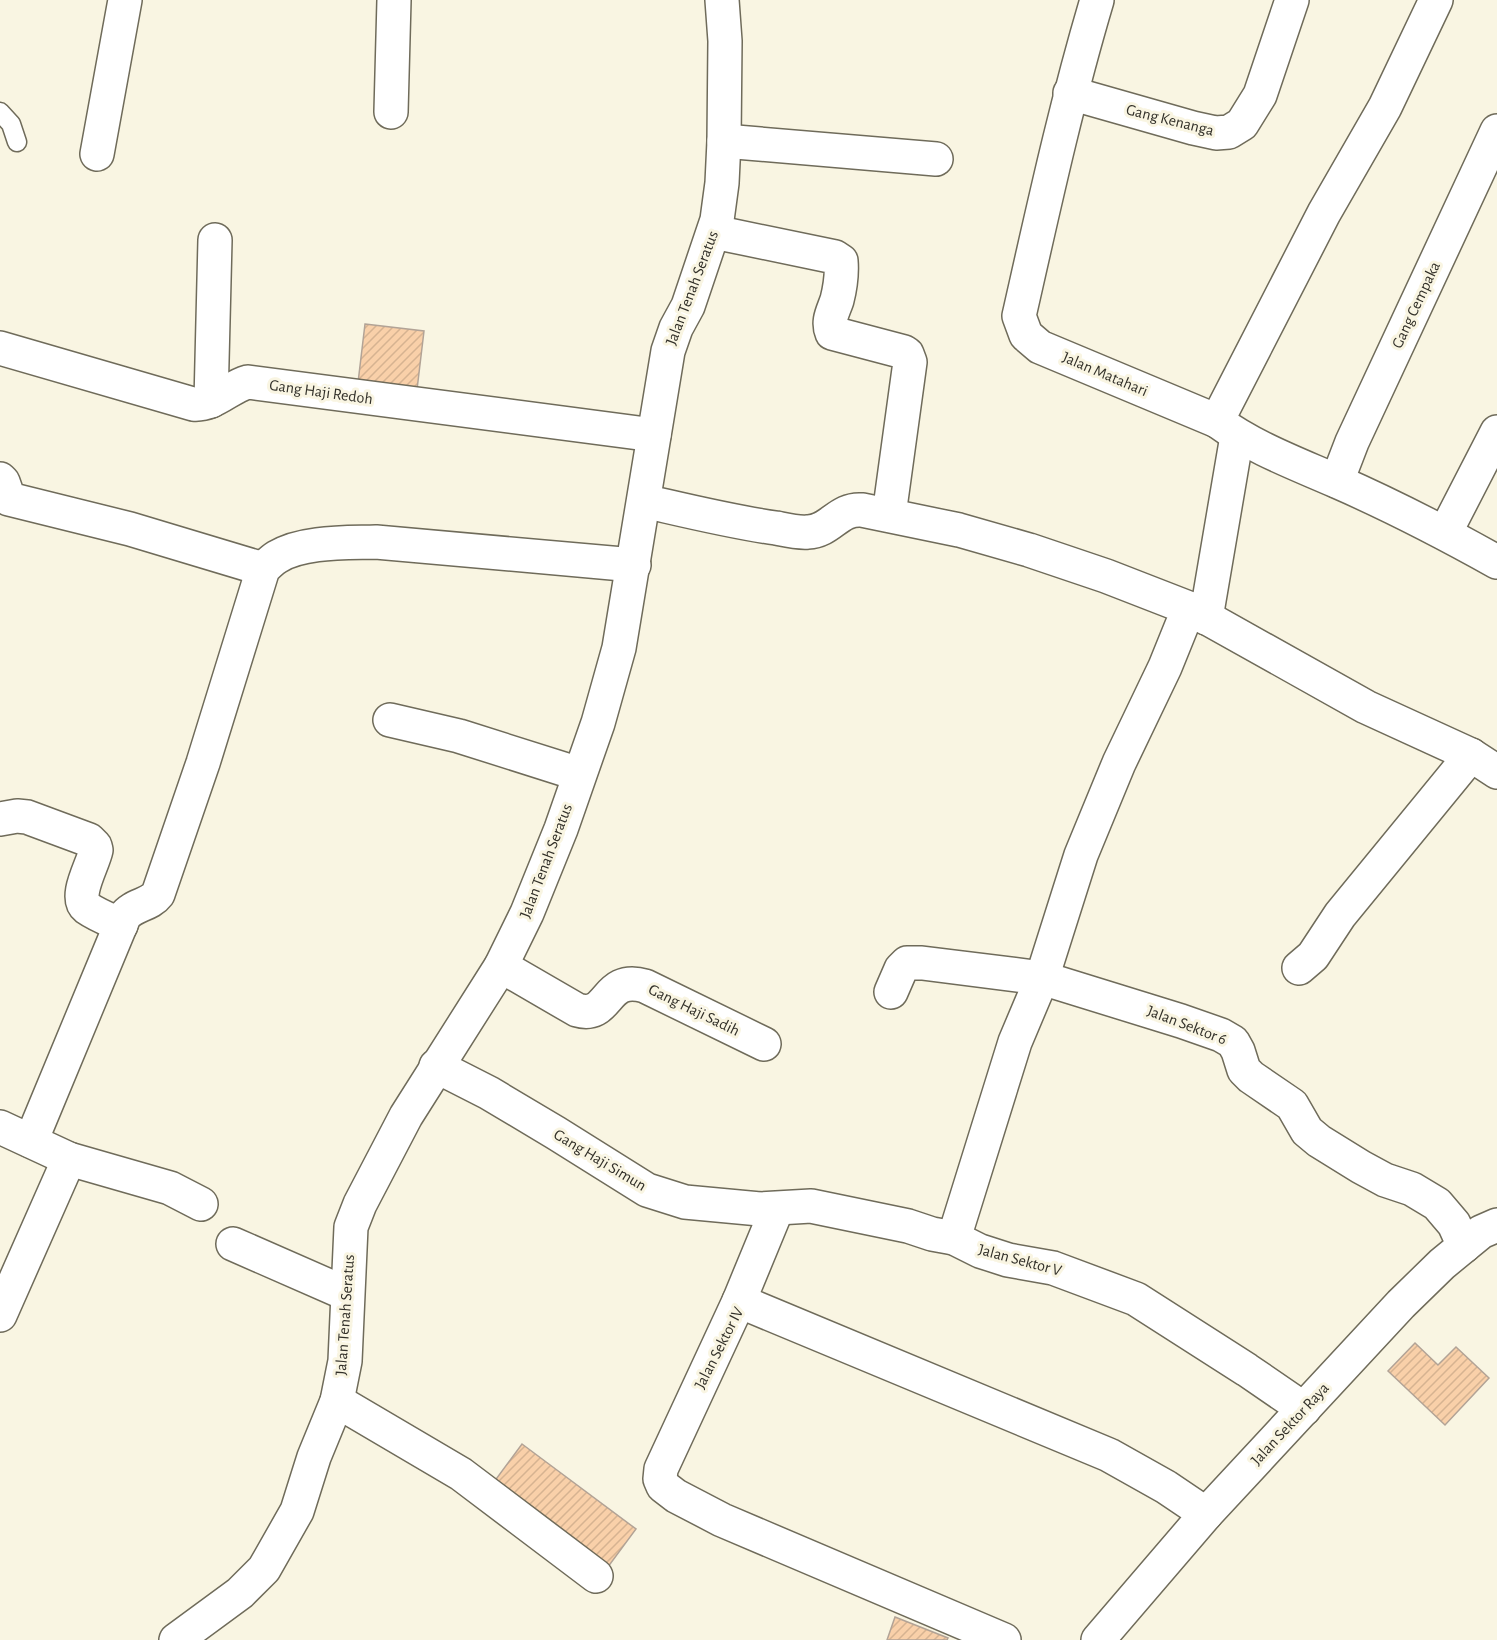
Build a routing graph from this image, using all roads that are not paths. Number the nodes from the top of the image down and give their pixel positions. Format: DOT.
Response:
graph roads {
  1 [pos="125,0"];
  2 [pos="394,0"];
  3 [pos="722,0"];
  4 [pos="1097,0"];
  5 [pos="1292,0"];
  6 [pos="1436,0"];
  7 [pos="1070,93"];
  8 [pos="391,111"];
  9 [pos="0,112"];
  10 [pos="1497,131"];
  11 [pos="724,141"];
  12 [pos="17,142"];
  13 [pos="97,154"];
  14 [pos="936,159"];
  15 [pos="714,232"];
  16 [pos="215,240"];
  17 [pos="0,348"];
  18 [pos="211,401"];
  19 [pos="1227,428"];
  20 [pos="1497,432"];
  21 [pos="654,435"];
  22 [pos="0,479"];
  23 [pos="1337,481"];
  24 [pos="644,501"];
  25 [pos="889,515"];
  26 [pos="1445,533"];
  27 [pos="1497,562"];
  28 [pos="634,565"];
  29 [pos="263,569"];
  30 [pos="1198,613"];
  31 [pos="390,720"];
  32 [pos="1484,764"];
  33 [pos="579,774"];
  34 [pos="0,819"];
  35 [pos="121,926"];
  36 [pos="501,966"];
  37 [pos="1299,968"];
  38 [pos="1042,978"];
  39 [pos="891,992"];
  40 [pos="764,1044"];
  41 [pos="436,1066"];
  42 [pos="0,1127"];
  43 [pos="31,1141"];
  44 [pos="69,1159"];
  45 [pos="201,1204"];
  46 [pos="777,1209"];
  47 [pos="1497,1225"];
  48 [pos="954,1238"];
  49 [pos="233,1244"];
  50 [pos="1464,1246"];
  51 [pos="347,1294"];
  52 [pos="739,1301"];
  53 [pos="0,1315"];
  54 [pos="336,1401"];
  55 [pos="1304,1409"];
  56 [pos="1206,1514"];
  57 [pos="596,1576"];
  58 [pos="176,1640"];
  59 [pos="1004,1640"];
  60 [pos="1098,1640"];
  1 -- 13 [label="street"];
  2 -- 8 [label="street"];
  3 -- 11 [label="street, Jalan Tenah Seratus"];
  4 -- 7 [label="street, Jalan Matahari"];
  5 -- 7 [label="street, Gang Kenanga"];
  6 -- 19 [label="street"];
  7 -- 19 [label="street, Jalan Matahari"];
  9 -- 12 [label="lane"];
  10 -- 23 [label="street, Gang Cempaka"];
  11 -- 14 [label="street"];
  11 -- 15 [label="street, Jalan Tenah Seratus"];
  15 -- 21 [label="street, Jalan Tenah Seratus"];
  15 -- 25 [label="street"];
  16 -- 18 [label="street"];
  17 -- 18 [label="street, Gang Haji Redoh"];
  18 -- 21 [label="street, Gang Haji Redoh"];
  19 -- 23 [label="street, Jalan Matahari"];
  19 -- 30 [label="street"];
  20 -- 26 [label="street"];
  21 -- 24 [label="street, Jalan Tenah Seratus"];
  22 -- 29 [label="street"];
  23 -- 26 [label="street, Jalan Matahari"];
  24 -- 25 [label="street"];
  24 -- 28 [label="street, Jalan Tenah Seratus"];
  25 -- 30 [label="street"];
  26 -- 27 [label="street, Jalan Matahari"];
  28 -- 29 [label="street"];
  28 -- 33 [label="street, Jalan Tenah Seratus"];
  29 -- 35 [label="street"];
  30 -- 32 [label="street"];
  30 -- 38 [label="street"];
  31 -- 33 [label="street"];
  32 -- 37 [label="street"];
  33 -- 36 [label="street, Jalan Tenah Seratus"];
  34 -- 35 [label="street"];
  35 -- 43 [label="street"];
  36 -- 40 [label="street, Gang Haji Sadih"];
  36 -- 41 [label="street, Jalan Tenah Seratus"];
  38 -- 39 [label="street"];
  38 -- 48 [label="street"];
  38 -- 50 [label="street, Jalan Sektor 6"];
  41 -- 46 [label="street, Gang Haji Simun"];
  41 -- 51 [label="street, Jalan Tenah Seratus"];
  42 -- 43 [label="street"];
  43 -- 44 [label="street"];
  44 -- 45 [label="street"];
  44 -- 53 [label="street"];
  46 -- 48 [label="street, Jalan Sektor V"];
  46 -- 52 [label="street"];
  47 -- 50 [label="street, Jalan Sektor Raya"];
  48 -- 55 [label="street, Jalan Sektor V"];
  49 -- 51 [label="street"];
  50 -- 55 [label="street, Jalan Sektor Raya"];
  51 -- 54 [label="street, Jalan Tenah Seratus"];
  52 -- 56 [label="street, Jalan Sektor IV"];
  52 -- 59 [label="street, Jalan Sektor IV"];
  54 -- 57 [label="street"];
  54 -- 58 [label="street, Jalan Tenah Seratus"];
  55 -- 56 [label="street, Jalan Sektor Raya"];
  56 -- 60 [label="street, Jalan Sektor Raya"];
}
